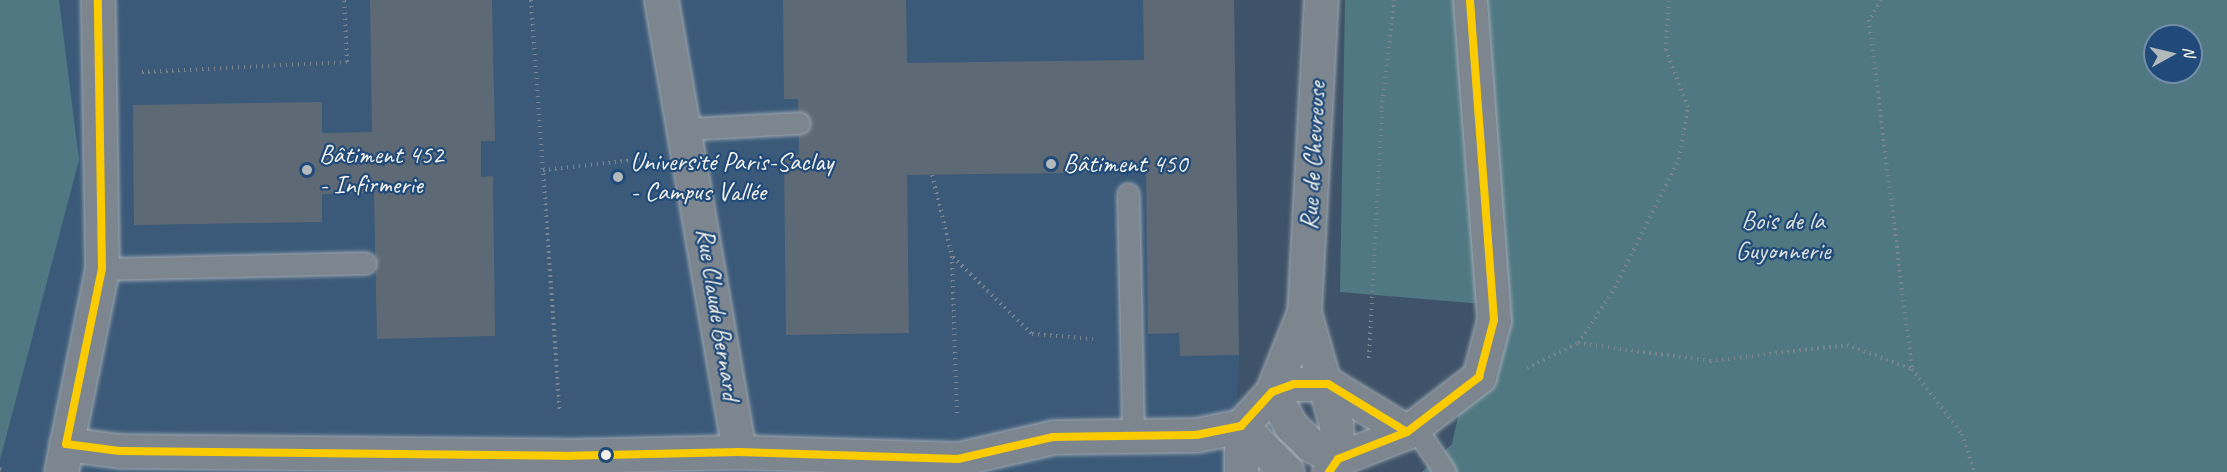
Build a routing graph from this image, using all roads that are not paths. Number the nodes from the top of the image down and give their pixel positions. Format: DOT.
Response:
graph roads {
  1 [pos="98,0"];
  2 [pos="662,0"];
  3 [pos="1321,0"];
  4 [pos="1470,0"];
  5 [pos="799,123"];
  6 [pos="687,129"];
  7 [pos="1128,194"];
  8 [pos="365,263"];
  9 [pos="102,269"];
  10 [pos="1304,312"];
  11 [pos="1328,384"];
  12 [pos="1272,392"];
  13 [pos="1241,426"];
  14 [pos="1411,430"];
  15 [pos="1133,434"];
  16 [pos="739,452"];
  17 [pos="63,458"];
  18 [pos="524,464"];
  19 [pos="969,465"];
  20 [pos="1334,465"];
  21 [pos="1000,472"];
  22 [pos="1241,472"];
  23 [pos="1287,472"];
  24 [pos="1445,472"];
  1 -- 9 [label="street"];
  2 -- 6 [label="street, Rue Claude Bernard"];
  3 -- 10 [label="street, Rue de Chevreuse"];
  4 -- 14 [label="street"];
  5 -- 6 [label="lane"];
  6 -- 16 [label="street, Rue Claude Bernard"];
  7 -- 15 [label="lane"];
  8 -- 9 [label="lane"];
  9 -- 17 [label="street"];
  10 -- 11 [label="street"];
  10 -- 12 [label="street"];
  11 -- 12 [label="street"];
  11 -- 14 [label="street"];
  11 -- 20 [label="street"];
  12 -- 13 [label="street"];
  12 -- 20 [label="street"];
  13 -- 15 [label="street"];
  13 -- 22 [label="street"];
  13 -- 23 [label="street"];
  14 -- 20 [label="street"];
  14 -- 24 [label="lane"];
  15 -- 19 [label="street"];
  16 -- 18 [label="street"];
  16 -- 19 [label="street"];
  17 -- 18 [label="street"];
  19 -- 21 [label="street"];
}
